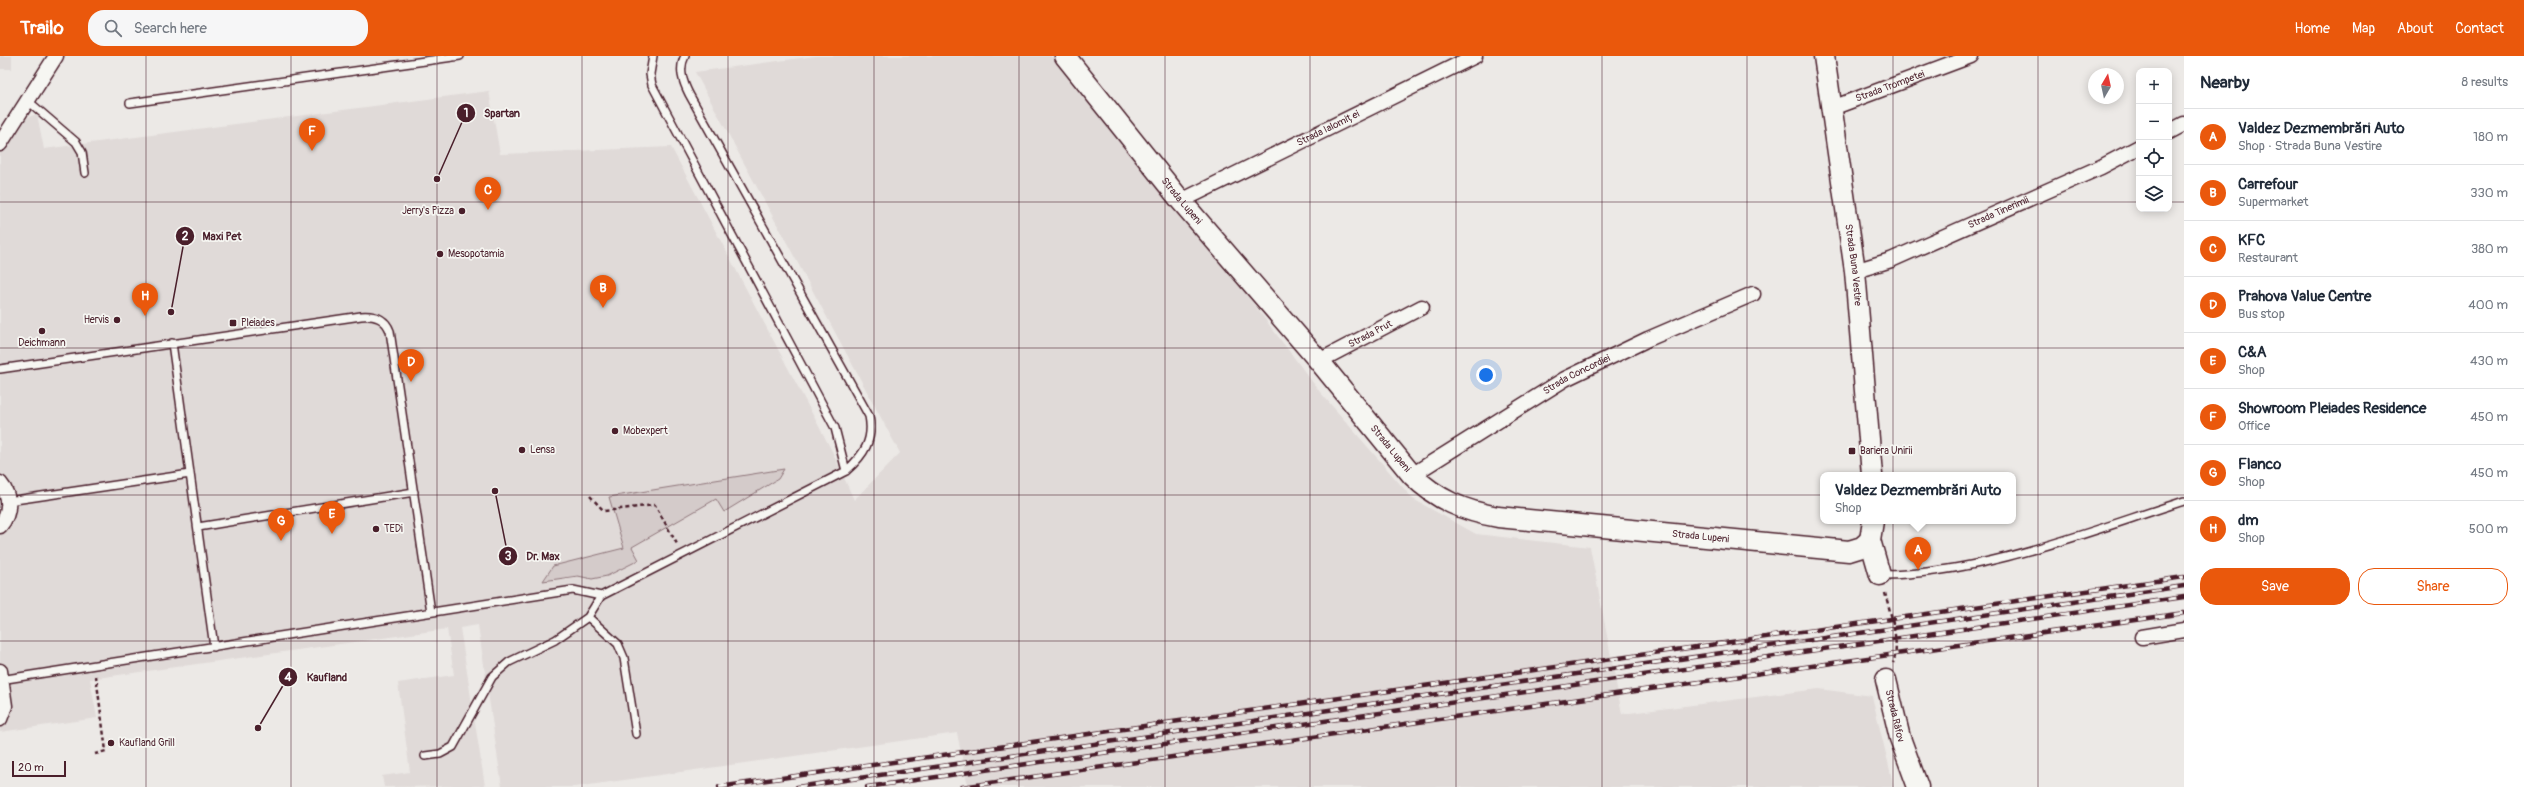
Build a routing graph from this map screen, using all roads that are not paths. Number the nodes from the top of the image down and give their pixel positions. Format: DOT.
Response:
graph roads {
  1 [pos="56,56"];
  2 [pos="460,56"];
  3 [pos="653,56"];
  4 [pos="685,56"];
  5 [pos="1065,56"];
  6 [pos="1475,56"];
  7 [pos="1824,56"];
  8 [pos="1971,56"];
  9 [pos="27,100"];
  10 [pos="130,103"];
  11 [pos="1832,108"];
  12 [pos="2184,124"];
  13 [pos="2172,130"];
  14 [pos="0,144"];
  15 [pos="2136,149"];
  16 [pos="85,173"];
  17 [pos="1181,201"];
  18 [pos="1855,271"];
  19 [pos="1753,294"];
  20 [pos="1422,307"];
  21 [pos="172,343"];
  22 [pos="1319,361"];
  23 [pos="0,369"];
  24 [pos="846,471"];
  25 [pos="1872,472"];
  26 [pos="190,474"];
  27 [pos="1412,475"];
  28 [pos="0,482"];
  29 [pos="414,492"];
  30 [pos="2184,501"];
  31 [pos="8,502"];
  32 [pos="0,526"];
  33 [pos="198,527"];
  34 [pos="1872,530"];
  35 [pos="1880,575"];
  36 [pos="601,596"];
  37 [pos="431,612"];
  38 [pos="588,617"];
  39 [pos="2184,630"];
  40 [pos="2142,637"];
  41 [pos="214,646"];
  42 [pos="0,677"];
  43 [pos="1886,680"];
  44 [pos="0,719"];
  45 [pos="636,734"];
  46 [pos="425,756"];
  47 [pos="1918,787"];
  1 -- 9 [label="street"];
  2 -- 10 [label="lane"];
  3 -- 24 [label="lane"];
  4 -- 24 [label="lane"];
  5 -- 17 [label="street, Strada Lupeni"];
  6 -- 17 [label="street, Strada Ialomiței"];
  7 -- 11 [label="street, Strada Buna Vestire"];
  8 -- 11 [label="street, Strada Trompetei"];
  9 -- 14 [label="street"];
  9 -- 16 [label="lane"];
  11 -- 18 [label="street, Strada Buna Vestire"];
  12 -- 13 [label="street"];
  15 -- 18 [label="street, Strada Tinerimii"];
  17 -- 22 [label="street, Strada Lupeni"];
  18 -- 25 [label="street, Strada Buna Vestire"];
  19 -- 27 [label="street, Strada Concordiei"];
  20 -- 22 [label="street, Strada Prut"];
  21 -- 23 [label="lane"];
  21 -- 26 [label="lane"];
  21 -- 29 [label="lane"];
  22 -- 27 [label="street, Strada Lupeni"];
  24 -- 36 [label="lane"];
  26 -- 31 [label="lane"];
  26 -- 33 [label="lane"];
  27 -- 34 [label="street, Strada Lupeni"];
  28 -- 31 [label="street"];
  29 -- 33 [label="lane"];
  29 -- 37 [label="lane"];
  30 -- 35 [label="lane"];
  31 -- 32 [label="street"];
  33 -- 41 [label="lane"];
  34 -- 35 [label="street"];
  36 -- 37 [label="lane"];
  36 -- 38 [label="lane"];
  37 -- 41 [label="lane"];
  38 -- 45 [label="lane"];
  38 -- 46 [label="lane"];
  39 -- 40 [label="street"];
  41 -- 42 [label="lane"];
  42 -- 44 [label="street"];
  43 -- 47 [label="street, Strada Râfov"];
}
